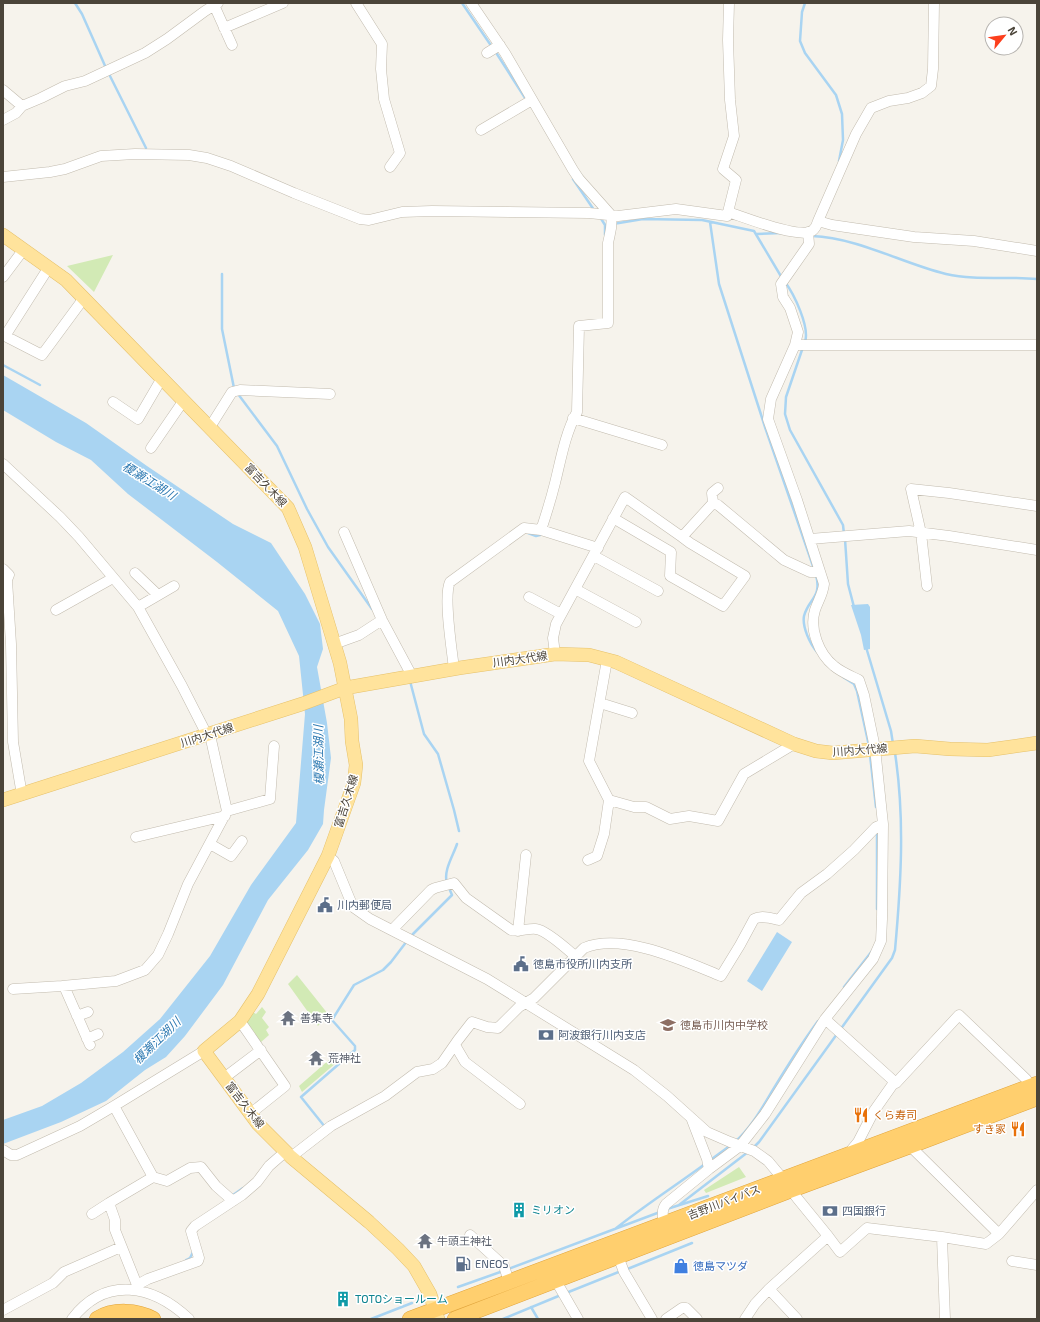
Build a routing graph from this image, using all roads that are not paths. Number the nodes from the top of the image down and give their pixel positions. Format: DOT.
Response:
graph roads {
  1 [pos="283,3"];
  2 [pos="356,3"];
  3 [pos="471,3"];
  4 [pos="729,3"];
  5 [pos="934,3"];
  6 [pos="216,4"];
  7 [pos="224,28"];
  8 [pos="232,45"];
  9 [pos="500,45"];
  10 [pos="487,53"];
  11 [pos="3,90"];
  12 [pos="532,100"];
  13 [pos="22,106"];
  14 [pos="3,120"];
  15 [pos="481,130"];
  16 [pos="390,167"];
  17 [pos="3,177"];
  18 [pos="728,212"];
  19 [pos="606,218"];
  20 [pos="818,221"];
  21 [pos="3,234"];
  22 [pos="809,236"];
  23 [pos="24,249"];
  24 [pos="1037,251"];
  25 [pos="49,267"];
  26 [pos="3,277"];
  27 [pos="84,298"];
  28 [pos="801,345"];
  29 [pos="1037,345"];
  30 [pos="162,378"];
  31 [pos="330,394"];
  32 [pos="184,400"];
  33 [pos="113,402"];
  34 [pos="573,418"];
  35 [pos="210,427"];
  36 [pos="662,445"];
  37 [pos="151,448"];
  38 [pos="3,464"];
  39 [pos="718,488"];
  40 [pos="714,503"];
  41 [pos="1037,506"];
  42 [pos="613,518"];
  43 [pos="541,530"];
  44 [pos="344,532"];
  45 [pos="921,533"];
  46 [pos="681,536"];
  47 [pos="810,540"];
  48 [pos="1037,550"];
  49 [pos="596,552"];
  50 [pos="671,552"];
  51 [pos="3,569"];
  52 [pos="816,572"];
  53 [pos="135,573"];
  54 [pos="113,578"];
  55 [pos="174,586"];
  56 [pos="927,586"];
  57 [pos="576,589"];
  58 [pos="658,591"];
  59 [pos="158,595"];
  60 [pos="529,597"];
  61 [pos="138,607"];
  62 [pos="56,610"];
  63 [pos="562,614"];
  64 [pos="382,620"];
  65 [pos="636,622"];
  66 [pos="334,644"];
  67 [pos="555,654"];
  68 [pos="607,660"];
  69 [pos="454,669"];
  70 [pos="412,676"];
  71 [pos="345,688"];
  72 [pos="600,703"];
  73 [pos="632,714"];
  74 [pos="208,735"];
  75 [pos="1037,743"];
  76 [pos="794,744"];
  77 [pos="274,746"];
  78 [pos="871,749"];
  79 [pos="22,794"];
  80 [pos="3,800"];
  81 [pos="609,800"];
  82 [pos="226,814"];
  83 [pos="879,825"];
  84 [pos="136,838"];
  85 [pos="242,841"];
  86 [pos="210,844"];
  87 [pos="526,855"];
  88 [pos="328,856"];
  89 [pos="588,860"];
  90 [pos="392,930"];
  91 [pos="518,931"];
  92 [pos="575,956"];
  93 [pos="64,986"];
  94 [pos="13,989"];
  95 [pos="526,1003"];
  96 [pos="88,1012"];
  97 [pos="77,1016"];
  98 [pos="825,1019"];
  99 [pos="240,1022"];
  100 [pos="98,1034"];
  101 [pos="455,1045"];
  102 [pos="261,1050"];
  103 [pos="204,1051"];
  104 [pos="224,1078"];
  105 [pos="896,1083"];
  106 [pos="1035,1089"];
  107 [pos="520,1104"];
  108 [pos="114,1106"];
  109 [pos="250,1114"];
  110 [pos="691,1118"];
  111 [pos="741,1146"];
  112 [pos="910,1146"];
  113 [pos="4,1152"];
  114 [pos="849,1153"];
  115 [pos="288,1154"];
  116 [pos="708,1164"];
  117 [pos="153,1177"];
  118 [pos="787,1184"];
  119 [pos="1037,1190"];
  120 [pos="230,1199"];
  121 [pos="109,1203"];
  122 [pos="92,1214"];
  123 [pos="664,1215"];
  124 [pos="999,1234"];
  125 [pos="470,1235"];
  126 [pos="828,1236"];
  127 [pos="942,1237"];
  128 [pos="122,1247"];
  129 [pos="1012,1261"];
  130 [pos="1037,1265"];
  131 [pos="621,1266"];
  132 [pos="507,1274"];
  133 [pos="138,1287"];
  134 [pos="561,1289"];
  135 [pos="769,1289"];
  136 [pos="3,1310"];
  137 [pos="437,1314"];
  138 [pos="72,1319"];
  139 [pos="97,1319"];
  140 [pos="153,1319"];
  141 [pos="189,1319"];
  142 [pos="410,1319"];
  143 [pos="455,1319"];
  144 [pos="578,1319"];
  145 [pos="652,1319"];
  146 [pos="666,1319"];
  147 [pos="697,1319"];
  148 [pos="745,1319"];
  149 [pos="797,1319"];
  150 [pos="945,1319"];
  1 -- 7 [label="street"];
  2 -- 16 [label="street"];
  3 -- 9 [label="street"];
  4 -- 18 [label="street"];
  5 -- 20 [label="street"];
  6 -- 7 [label="street"];
  6 -- 13 [label="street"];
  7 -- 8 [label="street"];
  9 -- 10 [label="street"];
  9 -- 12 [label="street"];
  11 -- 13 [label="street"];
  12 -- 15 [label="street"];
  12 -- 19 [label="street"];
  13 -- 14 [label="street"];
  17 -- 19 [label="street"];
  18 -- 19 [label="street"];
  18 -- 22 [label="street"];
  19 -- 34 [label="street"];
  20 -- 22 [label="street"];
  20 -- 24 [label="street"];
  21 -- 23 [label="main road, 富吉久木線"];
  22 -- 28 [label="street"];
  23 -- 25 [label="main road, 富吉久木線"];
  23 -- 26 [label="street"];
  25 -- 27 [label="main road, 富吉久木線"];
  25 -- 27 [label="street"];
  27 -- 30 [label="main road, 富吉久木線"];
  28 -- 29 [label="street"];
  28 -- 47 [label="street"];
  30 -- 32 [label="main road, 富吉久木線"];
  30 -- 33 [label="street"];
  31 -- 35 [label="street"];
  32 -- 35 [label="main road, 富吉久木線"];
  32 -- 37 [label="street"];
  34 -- 36 [label="street"];
  34 -- 43 [label="street"];
  35 -- 66 [label="main road, 富吉久木線"];
  38 -- 54 [label="street"];
  39 -- 40 [label="street"];
  40 -- 46 [label="street"];
  40 -- 52 [label="street"];
  41 -- 45 [label="street"];
  42 -- 46 [label="street"];
  42 -- 49 [label="street"];
  42 -- 50 [label="street"];
  43 -- 49 [label="street"];
  43 -- 69 [label="street"];
  44 -- 64 [label="street"];
  45 -- 47 [label="street"];
  45 -- 48 [label="street"];
  45 -- 56 [label="street"];
  46 -- 50 [label="street"];
  46 -- 50 [label="street"];
  47 -- 52 [label="street"];
  49 -- 57 [label="street"];
  49 -- 58 [label="street"];
  51 -- 79 [label="street"];
  52 -- 78 [label="street"];
  53 -- 59 [label="street"];
  54 -- 61 [label="street"];
  54 -- 62 [label="street"];
  55 -- 59 [label="street"];
  57 -- 63 [label="street"];
  57 -- 65 [label="street"];
  59 -- 61 [label="street"];
  60 -- 63 [label="street"];
  61 -- 74 [label="street"];
  63 -- 67 [label="street"];
  64 -- 66 [label="street"];
  64 -- 70 [label="street"];
  66 -- 71 [label="main road, 富吉久木線"];
  67 -- 68 [label="main road, 川内大代線"];
  67 -- 69 [label="main road, 川内大代線"];
  68 -- 72 [label="street"];
  68 -- 76 [label="main road, 川内大代線"];
  69 -- 70 [label="main road, 川内大代線"];
  70 -- 71 [label="main road, 川内大代線"];
  71 -- 74 [label="main road, 川内大代線"];
  71 -- 88 [label="main road, 富吉久木線"];
  72 -- 73 [label="street"];
  72 -- 81 [label="street"];
  74 -- 79 [label="main road, 川内大代線"];
  74 -- 82 [label="street"];
  75 -- 78 [label="main road, 川内大代線"];
  76 -- 78 [label="main road, 川内大代線"];
  76 -- 81 [label="street"];
  77 -- 82 [label="street"];
  78 -- 83 [label="street"];
  79 -- 80 [label="main road, 川内大代線"];
  81 -- 89 [label="street"];
  82 -- 84 [label="street"];
  82 -- 86 [label="street"];
  83 -- 92 [label="street"];
  83 -- 98 [label="street"];
  85 -- 86 [label="street"];
  86 -- 93 [label="street"];
  87 -- 91 [label="street"];
  88 -- 90 [label="street"];
  88 -- 99 [label="main road, 富吉久木線"];
  90 -- 91 [label="street"];
  90 -- 95 [label="street"];
  91 -- 92 [label="street"];
  92 -- 95 [label="street"];
  93 -- 94 [label="street"];
  93 -- 97 [label="street"];
  95 -- 101 [label="street"];
  95 -- 110 [label="street"];
  96 -- 97 [label="street"];
  97 -- 100 [label="street"];
  98 -- 105 [label="street"];
  98 -- 111 [label="street"];
  99 -- 102 [label="street"];
  99 -- 103 [label="main road, 富吉久木線"];
  101 -- 107 [label="street"];
  101 -- 115 [label="street"];
  102 -- 104 [label="street"];
  102 -- 109 [label="street"];
  103 -- 104 [label="main road, 富吉久木線"];
  103 -- 108 [label="street"];
  104 -- 109 [label="main road, 富吉久木線"];
  105 -- 106 [label="street"];
  105 -- 114 [label="street"];
  106 -- 112 [label="highway, 吉野川バイパス"];
  106 -- 114 [label="highway, 吉野川バイパス"];
  108 -- 113 [label="street"];
  108 -- 117 [label="street"];
  109 -- 115 [label="main road, 富吉久木線"];
  110 -- 111 [label="street"];
  110 -- 116 [label="street"];
  111 -- 116 [label="street"];
  111 -- 118 [label="street"];
  112 -- 118 [label="highway, 吉野川バイパス"];
  112 -- 124 [label="street"];
  114 -- 118 [label="highway, 吉野川バイパス"];
  115 -- 120 [label="street"];
  115 -- 137 [label="main road, 富吉久木線"];
  116 -- 123 [label="street"];
  117 -- 120 [label="street"];
  117 -- 121 [label="street"];
  118 -- 123 [label="highway, 吉野川バイパス"];
  118 -- 126 [label="street"];
  118 -- 131 [label="highway, 吉野川バイパス"];
  119 -- 124 [label="street"];
  120 -- 133 [label="street"];
  121 -- 122 [label="street"];
  121 -- 128 [label="street"];
  123 -- 132 [label="highway, 吉野川バイパス"];
  124 -- 127 [label="street"];
  125 -- 132 [label="street"];
  126 -- 127 [label="street"];
  126 -- 135 [label="street"];
  127 -- 150 [label="street"];
  128 -- 133 [label="street"];
  128 -- 136 [label="street"];
  129 -- 130 [label="street"];
  131 -- 134 [label="highway, 吉野川バイパス"];
  131 -- 145 [label="street"];
  132 -- 137 [label="highway, 吉野川バイパス"];
  133 -- 138 [label="street"];
  133 -- 141 [label="street"];
  134 -- 143 [label="highway, 吉野川バイパス"];
  134 -- 144 [label="street"];
  135 -- 148 [label="street"];
  135 -- 149 [label="street"];
  137 -- 142 [label="highway, 吉野川バイパス"];
  139 -- 140 [label="highway"];
  146 -- 147 [label="street"];
}
